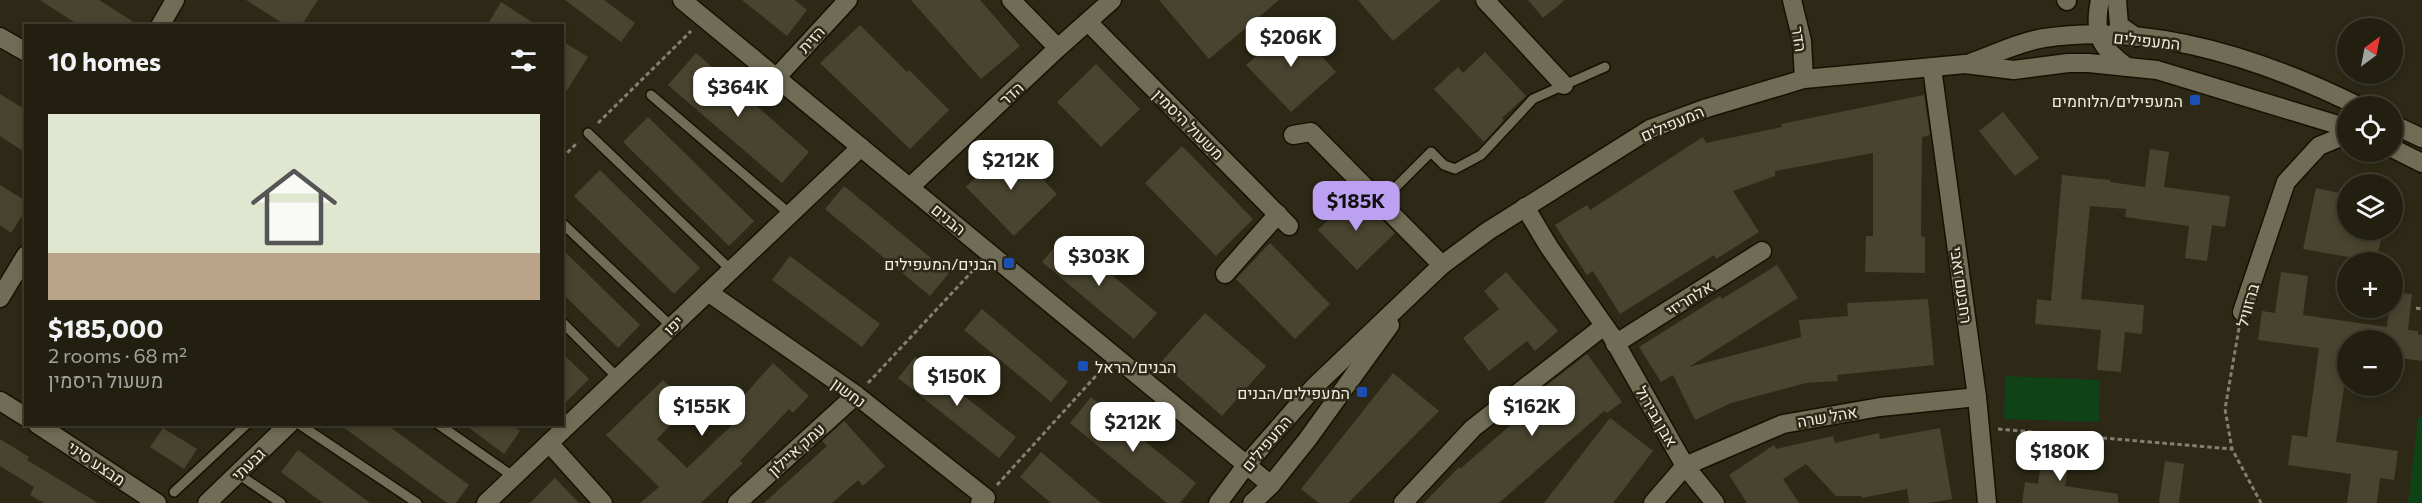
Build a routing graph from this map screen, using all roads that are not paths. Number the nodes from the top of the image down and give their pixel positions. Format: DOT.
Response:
graph roads {
  1 [pos="175,0"];
  2 [pos="682,0"];
  3 [pos="848,0"];
  4 [pos="1011,0"];
  5 [pos="1112,0"];
  6 [pos="1485,0"];
  7 [pos="1792,0"];
  8 [pos="2100,0"];
  9 [pos="2117,0"];
  10 [pos="1088,22"];
  11 [pos="161,24"];
  12 [pos="2098,35"];
  13 [pos="0,37"];
  14 [pos="2136,38"];
  15 [pos="1058,48"];
  16 [pos="24,51"];
  17 [pos="1965,64"];
  18 [pos="1605,67"];
  19 [pos="2128,67"];
  20 [pos="1932,68"];
  21 [pos="775,79"];
  22 [pos="1804,79"];
  23 [pos="1564,85"];
  24 [pos="651,95"];
  25 [pos="2337,97"];
  26 [pos="2337,125"];
  27 [pos="2403,129"];
  28 [pos="588,133"];
  29 [pos="1293,135"];
  30 [pos="2422,138"];
  31 [pos="2337,139"];
  32 [pos="861,147"];
  33 [pos="2403,154"];
  34 [pos="2422,163"];
  35 [pos="910,187"];
  36 [pos="1396,187"];
  37 [pos="1525,207"];
  38 [pos="790,214"];
  39 [pos="564,225"];
  40 [pos="1762,251"];
  41 [pos="24,258"];
  42 [pos="1442,265"];
  43 [pos="731,270"];
  44 [pos="1225,274"];
  45 [pos="1420,285"];
  46 [pos="708,292"];
  47 [pos="0,298"];
  48 [pos="2242,312"];
  49 [pos="564,324"];
  50 [pos="1604,326"];
  51 [pos="672,327"];
  52 [pos="1615,344"];
  53 [pos="618,378"];
  54 [pos="856,396"];
  55 [pos="1977,397"];
  56 [pos="0,401"];
  57 [pos="24,416"];
  58 [pos="565,423"];
  59 [pos="41,426"];
  60 [pos="245,426"];
  61 [pos="288,426"];
  62 [pos="302,426"];
  63 [pos="441,426"];
  64 [pos="563,426"];
  65 [pos="549,443"];
  66 [pos="1247,464"];
  67 [pos="1685,466"];
  68 [pos="238,474"];
  69 [pos="514,477"];
  70 [pos="1271,485"];
  71 [pos="174,492"];
  72 [pos="983,500"];
  73 [pos="157,503"];
  74 [pos="207,503"];
  75 [pos="281,503"];
  76 [pos="417,503"];
  77 [pos="486,503"];
  78 [pos="603,503"];
  79 [pos="737,503"];
  80 [pos="1218,503"];
  81 [pos="1252,503"];
  82 [pos="1403,503"];
  83 [pos="1653,503"];
  84 [pos="1715,503"];
  85 [pos="1987,503"];
  1 -- 11 [label="street"];
  2 -- 21 [label="street, הבנים"];
  3 -- 21 [label="street, הזית"];
  4 -- 15 [label="street"];
  5 -- 10 [label="street, הדר"];
  6 -- 23 [label="street"];
  7 -- 22 [label="street, הדר"];
  8 -- 12 [label="street"];
  9 -- 14 [label="street"];
  10 -- 15 [label="street, הדר"];
  10 -- 44 [label="street, משעול היסמין"];
  12 -- 14 [label="street, המעפילים"];
  12 -- 17 [label="street, המעפילים"];
  12 -- 19 [label="street"];
  13 -- 16 [label="street"];
  14 -- 25 [label="street, המעפילים"];
  15 -- 35 [label="street, הדר"];
  17 -- 19 [label="street, המעפילים"];
  17 -- 20 [label="street, המעפילים"];
  18 -- 23 [label="lane"];
  19 -- 26 [label="street, המעפילים"];
  20 -- 22 [label="street, המעפילים"];
  20 -- 55 [label="street, רחבעם זאבי"];
  21 -- 32 [label="street, הבנים"];
  22 -- 37 [label="street, המעפילים"];
  23 -- 36 [label="lane"];
  24 -- 38 [label="lane"];
  27 -- 30 [label="street"];
  28 -- 43 [label="lane"];
  29 -- 42 [label="street"];
  31 -- 48 [label="street, ברזוויל"];
  32 -- 35 [label="street, הבנים"];
  32 -- 38 [label="street, יפו"];
  33 -- 34 [label="street"];
  35 -- 66 [label="street, הבנים"];
  37 -- 42 [label="street, המעפילים"];
  37 -- 50 [label="street, אבן גבירול"];
  38 -- 43 [label="street, יפו"];
  39 -- 51 [label="lane"];
  40 -- 52 [label="street, אלחריזי"];
  41 -- 47 [label="street"];
  42 -- 45 [label="street, המעפילים"];
  43 -- 46 [label="street, יפו"];
  45 -- 66 [label="street, המעפילים"];
  45 -- 70 [label="street, המעפילים"];
  46 -- 51 [label="street, יפו"];
  46 -- 54 [label="street, נחשון"];
  49 -- 53 [label="lane"];
  50 -- 52 [label="street, אבן גבירול"];
  50 -- 82 [label="street"];
  51 -- 53 [label="street, יפו"];
  52 -- 67 [label="street, אבן גבירול"];
  53 -- 58 [label="street, יפו"];
  54 -- 72 [label="street, נחשון"];
  54 -- 79 [label="street, עמק איילון"];
  55 -- 67 [label="street, אהל שרה"];
  55 -- 85 [label="street, רחבעם זאבי"];
  56 -- 57 [label="street"];
  59 -- 73 [label="street, מבצע סיני"];
  60 -- 71 [label="lane"];
  61 -- 68 [label="street, גבעתי"];
  62 -- 76 [label="lane"];
  63 -- 69 [label="lane"];
  64 -- 65 [label="street, יפו"];
  65 -- 69 [label="street, יפו"];
  65 -- 78 [label="street"];
  66 -- 70 [label="street, הבנים"];
  66 -- 80 [label="street, המעפילים"];
  67 -- 83 [label="street"];
  67 -- 84 [label="street, אבן גבירול"];
  68 -- 74 [label="street, גבעתי"];
  68 -- 75 [label="lane"];
  69 -- 77 [label="street, יפו"];
  70 -- 81 [label="street, המעפילים"];
}
